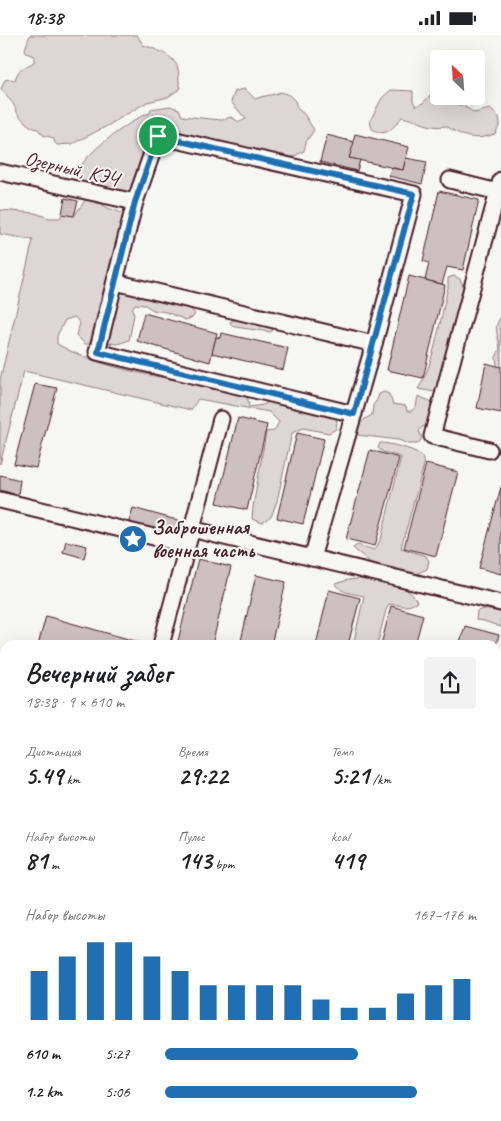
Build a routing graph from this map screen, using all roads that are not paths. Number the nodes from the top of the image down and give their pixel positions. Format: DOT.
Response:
graph roads {
  1 [pos="0,172"];
  2 [pos="450,180"];
  3 [pos="500,186"];
  4 [pos="135,202"];
  5 [pos="115,282"];
  6 [pos="374,344"];
  7 [pos="354,414"];
  8 [pos="221,419"];
  9 [pos="489,450"];
  10 [pos="0,500"];
  11 [pos="191,529"];
  12 [pos="187,545"];
  13 [pos="312,558"];
  14 [pos="501,603"];
  15 [pos="162,640"];
  1 -- 4 [label="street, Озерный, КЭЧ"];
  2 -- 3 [label="street"];
  3 -- 9 [label="street"];
  4 -- 5 [label="street"];
  4 -- 6 [label="street"];
  5 -- 6 [label="street"];
  5 -- 7 [label="street"];
  6 -- 7 [label="street"];
  7 -- 13 [label="street"];
  8 -- 11 [label="street"];
  10 -- 12 [label="street"];
  11 -- 12 [label="street"];
  11 -- 13 [label="street"];
  12 -- 15 [label="street"];
  13 -- 14 [label="street"];
}
